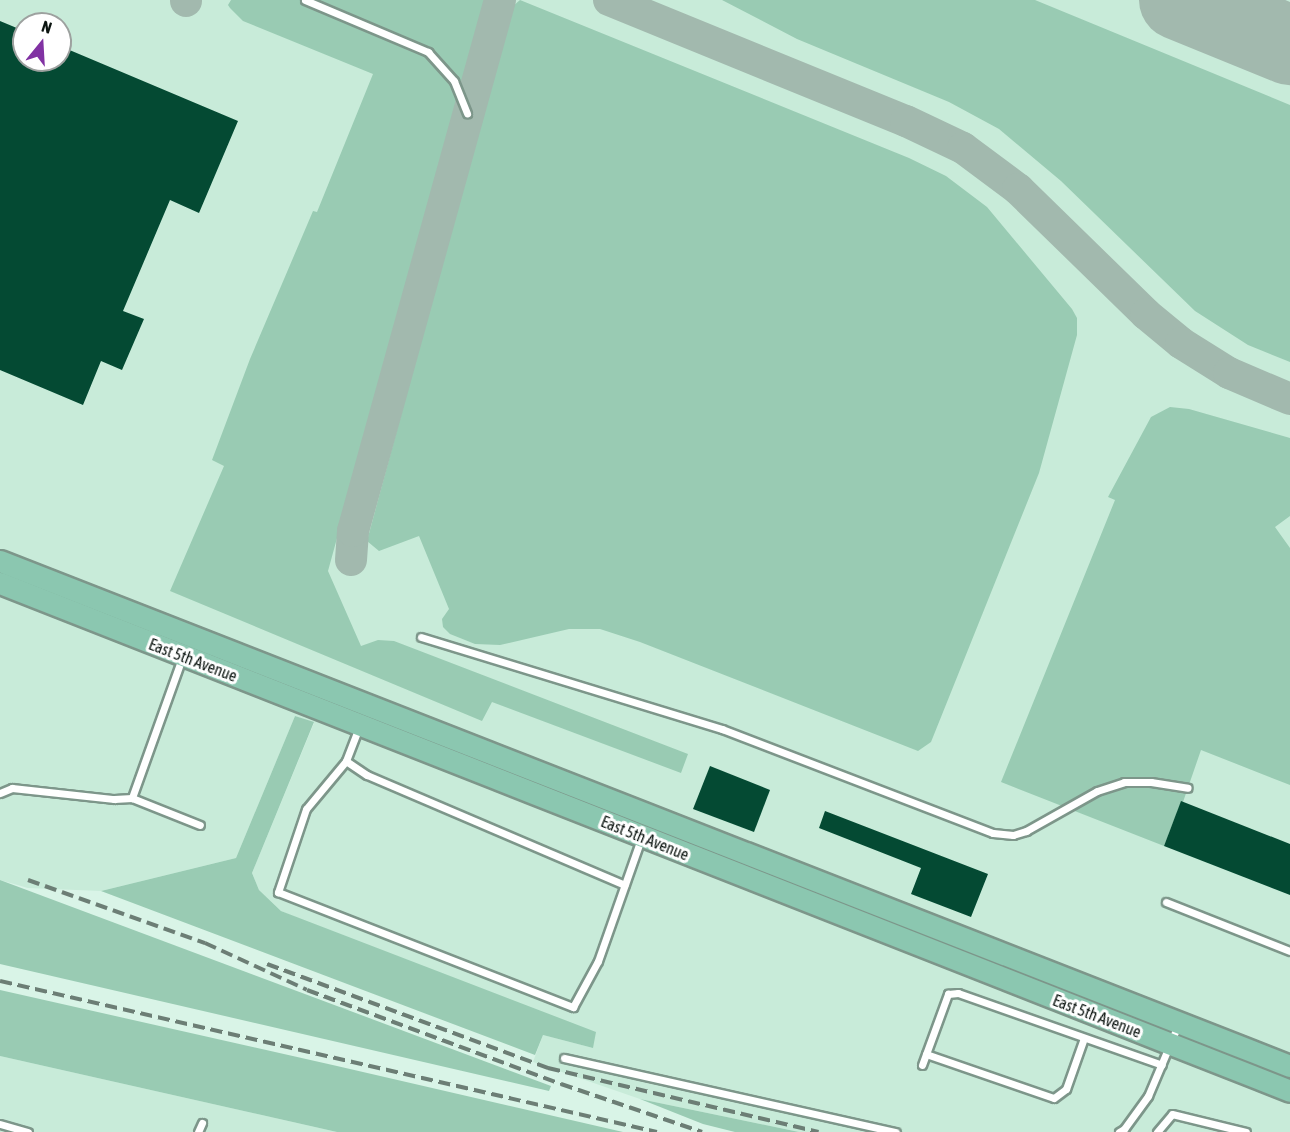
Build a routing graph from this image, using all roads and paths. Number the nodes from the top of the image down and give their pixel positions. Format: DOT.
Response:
graph roads {
  1 [pos="305,0"];
  2 [pos="467,114"];
  3 [pos="0,561"];
  4 [pos="0,569"];
  5 [pos="40,576"];
  6 [pos="0,583"];
  7 [pos="192,636"];
  8 [pos="421,637"];
  9 [pos="183,656"];
  10 [pos="360,725"];
  11 [pos="346,761"];
  12 [pos="1188,788"];
  13 [pos="0,793"];
  14 [pos="132,798"];
  15 [pos="200,825"];
  16 [pos="642,836"];
  17 [pos="625,885"];
  18 [pos="855,896"];
  19 [pos="1166,902"];
  20 [pos="843,916"];
  21 [pos="1290,951"];
  22 [pos="1179,1023"];
  23 [pos="1084,1038"];
  24 [pos="1171,1045"];
  25 [pos="926,1054"];
  26 [pos="564,1058"];
  27 [pos="922,1065"];
  28 [pos="1162,1065"];
  29 [pos="1290,1066"];
  30 [pos="1290,1091"];
  31 [pos="202,1123"];
  32 [pos="0,1124"];
  33 [pos="28,1132"];
  34 [pos="198,1132"];
  35 [pos="896,1132"];
  36 [pos="1119,1132"];
  37 [pos="1157,1132"];
  38 [pos="1246,1132"];
  1 -- 2 [label="lane"];
  3 -- 5 [label="main road, East 5th Avenue"];
  4 -- 5 [label="lane"];
  5 -- 7 [label="main road, East 5th Avenue"];
  6 -- 9 [label="main road, East 5th Avenue"];
  7 -- 9 [label="lane"];
  7 -- 18 [label="main road, East 5th Avenue"];
  8 -- 12 [label="lane"];
  9 -- 10 [label="main road, East 5th Avenue"];
  9 -- 14 [label="lane"];
  10 -- 11 [label="lane"];
  10 -- 16 [label="main road, East 5th Avenue"];
  11 -- 17 [label="lane"];
  11 -- 17 [label="lane"];
  13 -- 14 [label="lane"];
  14 -- 15 [label="lane"];
  16 -- 17 [label="lane"];
  16 -- 20 [label="main road, East 5th Avenue"];
  18 -- 20 [label="lane"];
  18 -- 22 [label="main road, East 5th Avenue"];
  19 -- 21 [label="lane"];
  20 -- 24 [label="main road, East 5th Avenue"];
  22 -- 24 [label="lane"];
  22 -- 29 [label="main road, East 5th Avenue"];
  23 -- 25 [label="lane"];
  23 -- 25 [label="lane"];
  23 -- 28 [label="lane"];
  24 -- 28 [label="lane"];
  24 -- 30 [label="main road, East 5th Avenue"];
  25 -- 27 [label="lane"];
  26 -- 35 [label="lane"];
  28 -- 36 [label="lane"];
  31 -- 34 [label="lane"];
  32 -- 33 [label="lane"];
  37 -- 38 [label="lane"];
}
